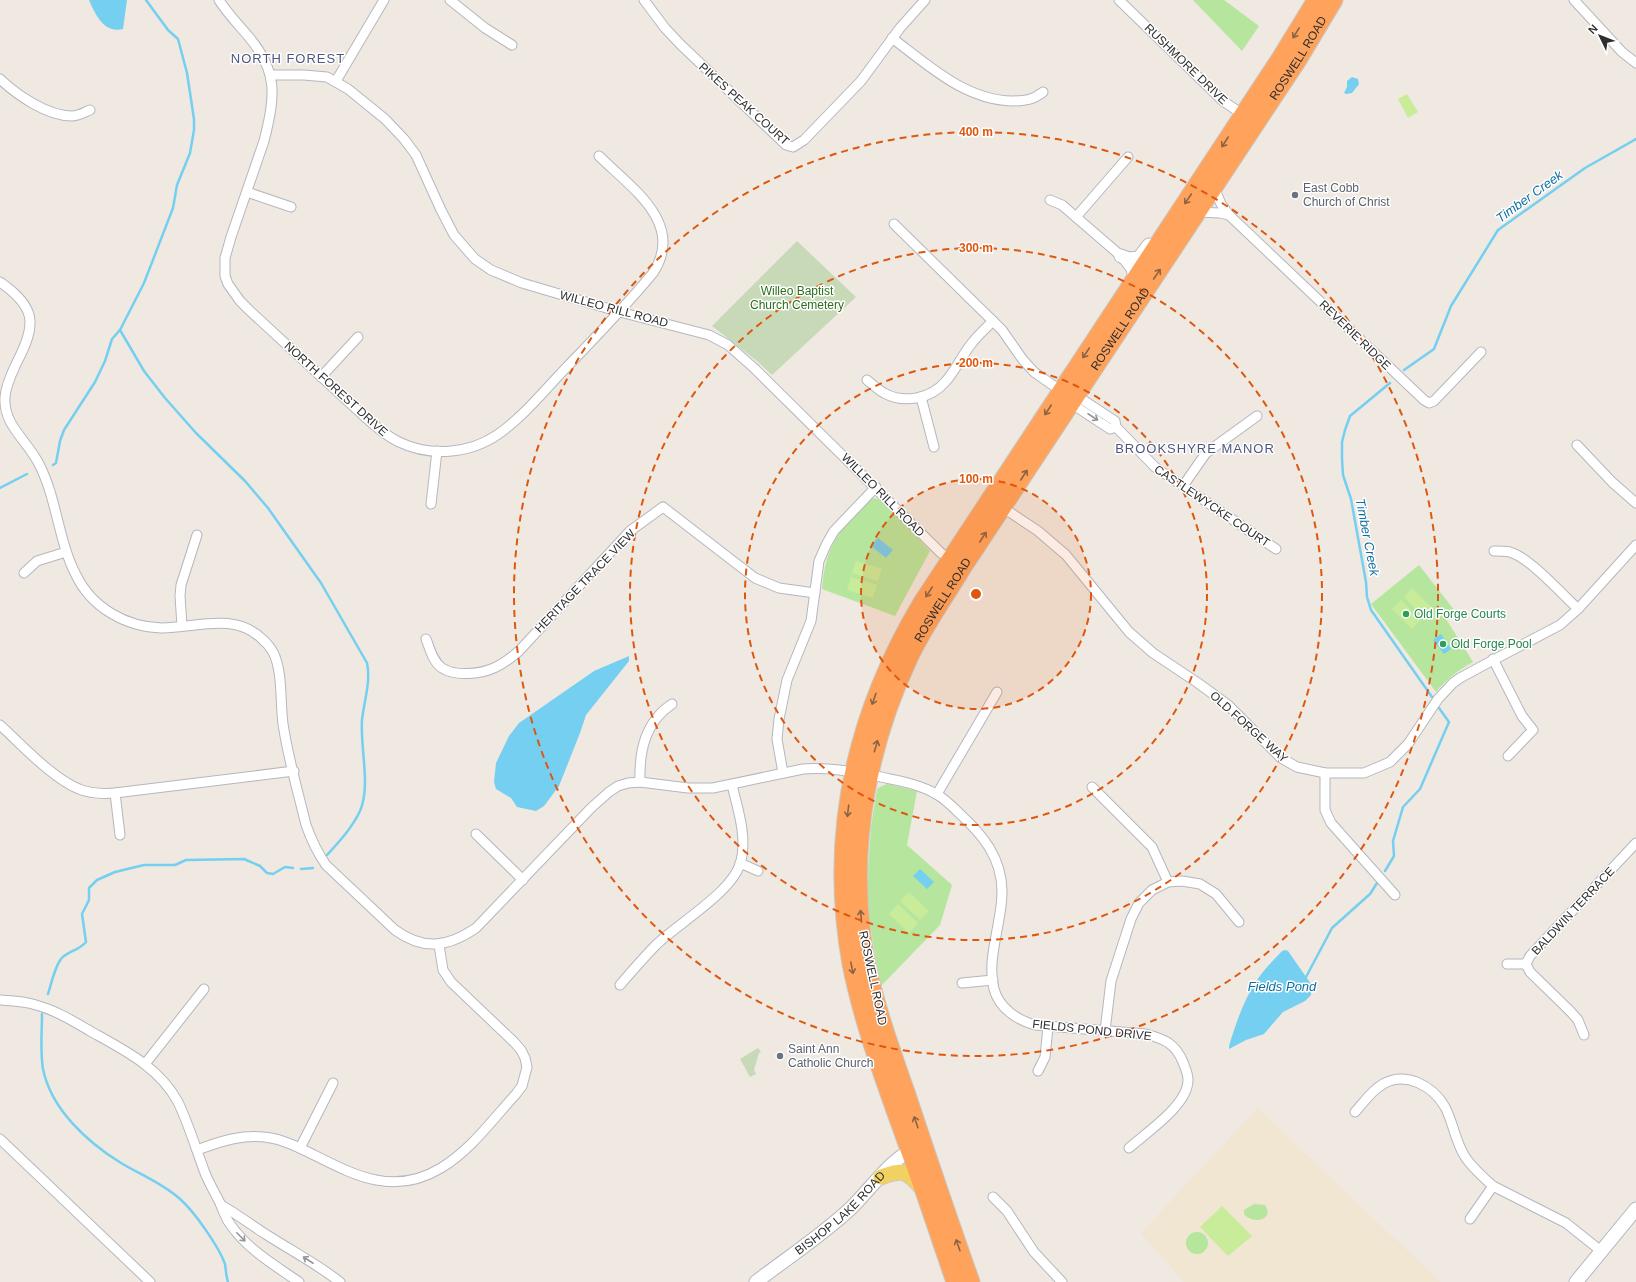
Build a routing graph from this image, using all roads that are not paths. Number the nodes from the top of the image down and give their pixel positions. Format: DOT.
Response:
graph roads {
  1 [pos="219,0"];
  2 [pos="384,0"];
  3 [pos="450,0"];
  4 [pos="644,0"];
  5 [pos="925,0"];
  6 [pos="1119,0"];
  7 [pos="1316,0"];
  8 [pos="1334,0"];
  9 [pos="1574,0"];
  10 [pos="892,38"];
  11 [pos="512,46"];
  12 [pos="1636,63"];
  13 [pos="271,75"];
  14 [pos="0,79"];
  15 [pos="336,81"];
  16 [pos="1043,92"];
  17 [pos="90,110"];
  18 [pos="1250,119"];
  19 [pos="599,156"];
  20 [pos="1128,157"];
  21 [pos="1214,187"];
  22 [pos="247,192"];
  23 [pos="1050,200"];
  24 [pos="291,207"];
  25 [pos="1198,212"];
  26 [pos="1176,216"];
  27 [pos="1229,216"];
  28 [pos="1076,217"];
  29 [pos="894,224"];
  30 [pos="1121,256"];
  31 [pos="1134,280"];
  32 [pos="0,282"];
  33 [pos="620,312"];
  34 [pos="993,321"];
  35 [pos="358,337"];
  36 [pos="1480,352"];
  37 [pos="321,377"];
  38 [pos="867,380"];
  39 [pos="1067,396"];
  40 [pos="921,397"];
  41 [pos="3,412"];
  42 [pos="1257,416"];
  43 [pos="1577,445"];
  44 [pos="934,447"];
  45 [pos="437,451"];
  46 [pos="1183,486"];
  47 [pos="876,487"];
  48 [pos="996,503"];
  49 [pos="1636,503"];
  50 [pos="431,504"];
  51 [pos="197,535"];
  52 [pos="1636,545"];
  53 [pos="1276,549"];
  54 [pos="1494,551"];
  55 [pos="66,552"];
  56 [pos="957,563"];
  57 [pos="24,573"];
  58 [pos="815,593"];
  59 [pos="1578,609"];
  60 [pos="182,626"];
  61 [pos="426,639"];
  62 [pos="1494,660"];
  63 [pos="997,692"];
  64 [pos="672,704"];
  65 [pos="0,725"];
  66 [pos="1508,756"];
  67 [pos="294,771"];
  68 [pos="783,773"];
  69 [pos="1324,773"];
  70 [pos="861,774"];
  71 [pos="640,782"];
  72 [pos="732,786"];
  73 [pos="1092,786"];
  74 [pos="115,793"];
  75 [pos="937,794"];
  76 [pos="476,834"];
  77 [pos="120,835"];
  78 [pos="1636,843"];
  79 [pos="740,863"];
  80 [pos="758,871"];
  81 [pos="523,880"];
  82 [pos="1168,882"];
  83 [pos="1396,895"];
  84 [pos="1239,922"];
  85 [pos="439,945"];
  86 [pos="1506,964"];
  87 [pos="1526,964"];
  88 [pos="993,980"];
  89 [pos="962,983"];
  90 [pos="620,985"];
  91 [pos="204,989"];
  92 [pos="0,1000"];
  93 [pos="1048,1027"];
  94 [pos="1105,1031"];
  95 [pos="1584,1035"];
  96 [pos="145,1064"];
  97 [pos="1038,1072"];
  98 [pos="333,1083"];
  99 [pos="1355,1112"];
  100 [pos="0,1139"];
  101 [pos="917,1147"];
  102 [pos="300,1148"];
  103 [pos="1129,1148"];
  104 [pos="197,1150"];
  105 [pos="881,1177"];
  106 [pos="1493,1186"];
  107 [pos="922,1188"];
  108 [pos="993,1197"];
  109 [pos="221,1204"];
  110 [pos="1636,1209"];
  111 [pos="1470,1219"];
  112 [pos="1601,1251"];
  113 [pos="150,1282"];
  114 [pos="299,1282"];
  115 [pos="340,1282"];
  116 [pos="756,1282"];
  117 [pos="955,1282"];
  118 [pos="971,1282"];
  119 [pos="1062,1282"];
  120 [pos="1576,1282"];
  1 -- 13 [label="street, NORTH FOREST DRIVE"];
  2 -- 15 [label="street"];
  3 -- 11 [label="street"];
  4 -- 10 [label="street, PIKES PEAK COURT"];
  5 -- 10 [label="street, PIKES PEAK COURT"];
  6 -- 18 [label="street, RUSHMORE DRIVE"];
  7 -- 18 [label="highway, ROSWELL ROAD, one-way"];
  8 -- 18 [label="highway, ROSWELL ROAD"];
  9 -- 12 [label="street"];
  10 -- 16 [label="street"];
  13 -- 15 [label="street, WILLEO RILL ROAD"];
  13 -- 22 [label="street, NORTH FOREST DRIVE"];
  14 -- 17 [label="street"];
  15 -- 33 [label="street, WILLEO RILL ROAD"];
  18 -- 21 [label="highway, ROSWELL ROAD"];
  18 -- 26 [label="highway, ROSWELL ROAD, one-way"];
  19 -- 33 [label="street, NORTH FOREST DRIVE"];
  20 -- 28 [label="street"];
  21 -- 25 [label="highway, ROSWELL ROAD"];
  21 -- 27 [label="street"];
  22 -- 24 [label="street"];
  22 -- 37 [label="street, NORTH FOREST DRIVE"];
  23 -- 28 [label="street"];
  25 -- 27 [label="street"];
  39 -- 25 [label="highway, ROSWELL ROAD, one-way"];
  26 -- 30 [label="street"];
  26 -- 31 [label="highway, ROSWELL ROAD"];
  27 -- 36 [label="street, REVERIE RIDGE"];
  28 -- 30 [label="street"];
  29 -- 34 [label="street"];
  30 -- 31 [label="street"];
  31 -- 39 [label="highway, ROSWELL ROAD, one-way"];
  32 -- 41 [label="street"];
  33 -- 45 [label="street, NORTH FOREST DRIVE"];
  33 -- 47 [label="street, WILLEO RILL ROAD"];
  34 -- 39 [label="street"];
  34 -- 40 [label="street"];
  35 -- 37 [label="street"];
  37 -- 45 [label="street, NORTH FOREST DRIVE"];
  38 -- 40 [label="street"];
  39 -- 46 [label="street, CASTLEWYCKE COURT"];
  39 -- 48 [label="highway, ROSWELL ROAD"];
  40 -- 44 [label="street"];
  41 -- 55 [label="street"];
  42 -- 46 [label="street"];
  43 -- 49 [label="street"];
  45 -- 50 [label="street"];
  46 -- 53 [label="street, CASTLEWYCKE COURT"];
  47 -- 56 [label="street, WILLEO RILL ROAD"];
  47 -- 58 [label="street"];
  48 -- 56 [label="highway, ROSWELL ROAD"];
  48 -- 69 [label="street, OLD FORGE WAY"];
  51 -- 60 [label="street"];
  52 -- 59 [label="street, OLD FORGE WAY"];
  54 -- 59 [label="street"];
  55 -- 57 [label="street"];
  55 -- 60 [label="street"];
  56 -- 70 [label="highway, ROSWELL ROAD"];
  58 -- 61 [label="street, HERITAGE TRACE VIEW"];
  58 -- 68 [label="street"];
  59 -- 62 [label="street, OLD FORGE WAY"];
  60 -- 67 [label="street"];
  62 -- 66 [label="street"];
  62 -- 69 [label="street, OLD FORGE WAY"];
  63 -- 75 [label="street"];
  64 -- 71 [label="street"];
  65 -- 74 [label="street"];
  67 -- 74 [label="street"];
  67 -- 85 [label="street"];
  68 -- 70 [label="street, FIELDS POND DRIVE"];
  68 -- 72 [label="street, FIELDS POND DRIVE"];
  69 -- 83 [label="street"];
  70 -- 75 [label="street, FIELDS POND DRIVE"];
  70 -- 101 [label="highway, ROSWELL ROAD"];
  71 -- 72 [label="street, FIELDS POND DRIVE"];
  71 -- 81 [label="street, FIELDS POND DRIVE"];
  72 -- 79 [label="street"];
  73 -- 82 [label="street"];
  74 -- 77 [label="street"];
  75 -- 88 [label="street, FIELDS POND DRIVE"];
  76 -- 81 [label="street"];
  78 -- 87 [label="street, BALDWIN TERRACE"];
  79 -- 80 [label="street"];
  79 -- 90 [label="street"];
  81 -- 85 [label="street, FIELDS POND DRIVE"];
  82 -- 84 [label="street"];
  82 -- 94 [label="street"];
  85 -- 102 [label="street"];
  86 -- 87 [label="street"];
  87 -- 95 [label="street, BALDWIN TERRACE"];
  88 -- 89 [label="street"];
  88 -- 93 [label="street, FIELDS POND DRIVE"];
  91 -- 96 [label="street"];
  92 -- 96 [label="street"];
  93 -- 94 [label="street, FIELDS POND DRIVE"];
  93 -- 97 [label="street"];
  94 -- 103 [label="street, FIELDS POND DRIVE"];
  96 -- 104 [label="street"];
  98 -- 102 [label="street"];
  99 -- 106 [label="street"];
  100 -- 113 [label="street"];
  101 -- 105 [label="street, BISHOP LAKE ROAD"];
  101 -- 107 [label="highway, ROSWELL ROAD"];
  118 -- 101 [label="highway, ROSWELL ROAD, one-way"];
  102 -- 104 [label="street"];
  104 -- 109 [label="street"];
  105 -- 107 [label="main road"];
  105 -- 116 [label="street, BISHOP LAKE ROAD"];
  106 -- 111 [label="street"];
  106 -- 112 [label="street"];
  107 -- 117 [label="highway, ROSWELL ROAD"];
  108 -- 119 [label="street"];
  109 -- 114 [label="street, one-way"];
  115 -- 109 [label="street, one-way"];
  110 -- 112 [label="street"];
  112 -- 120 [label="street"];
}
